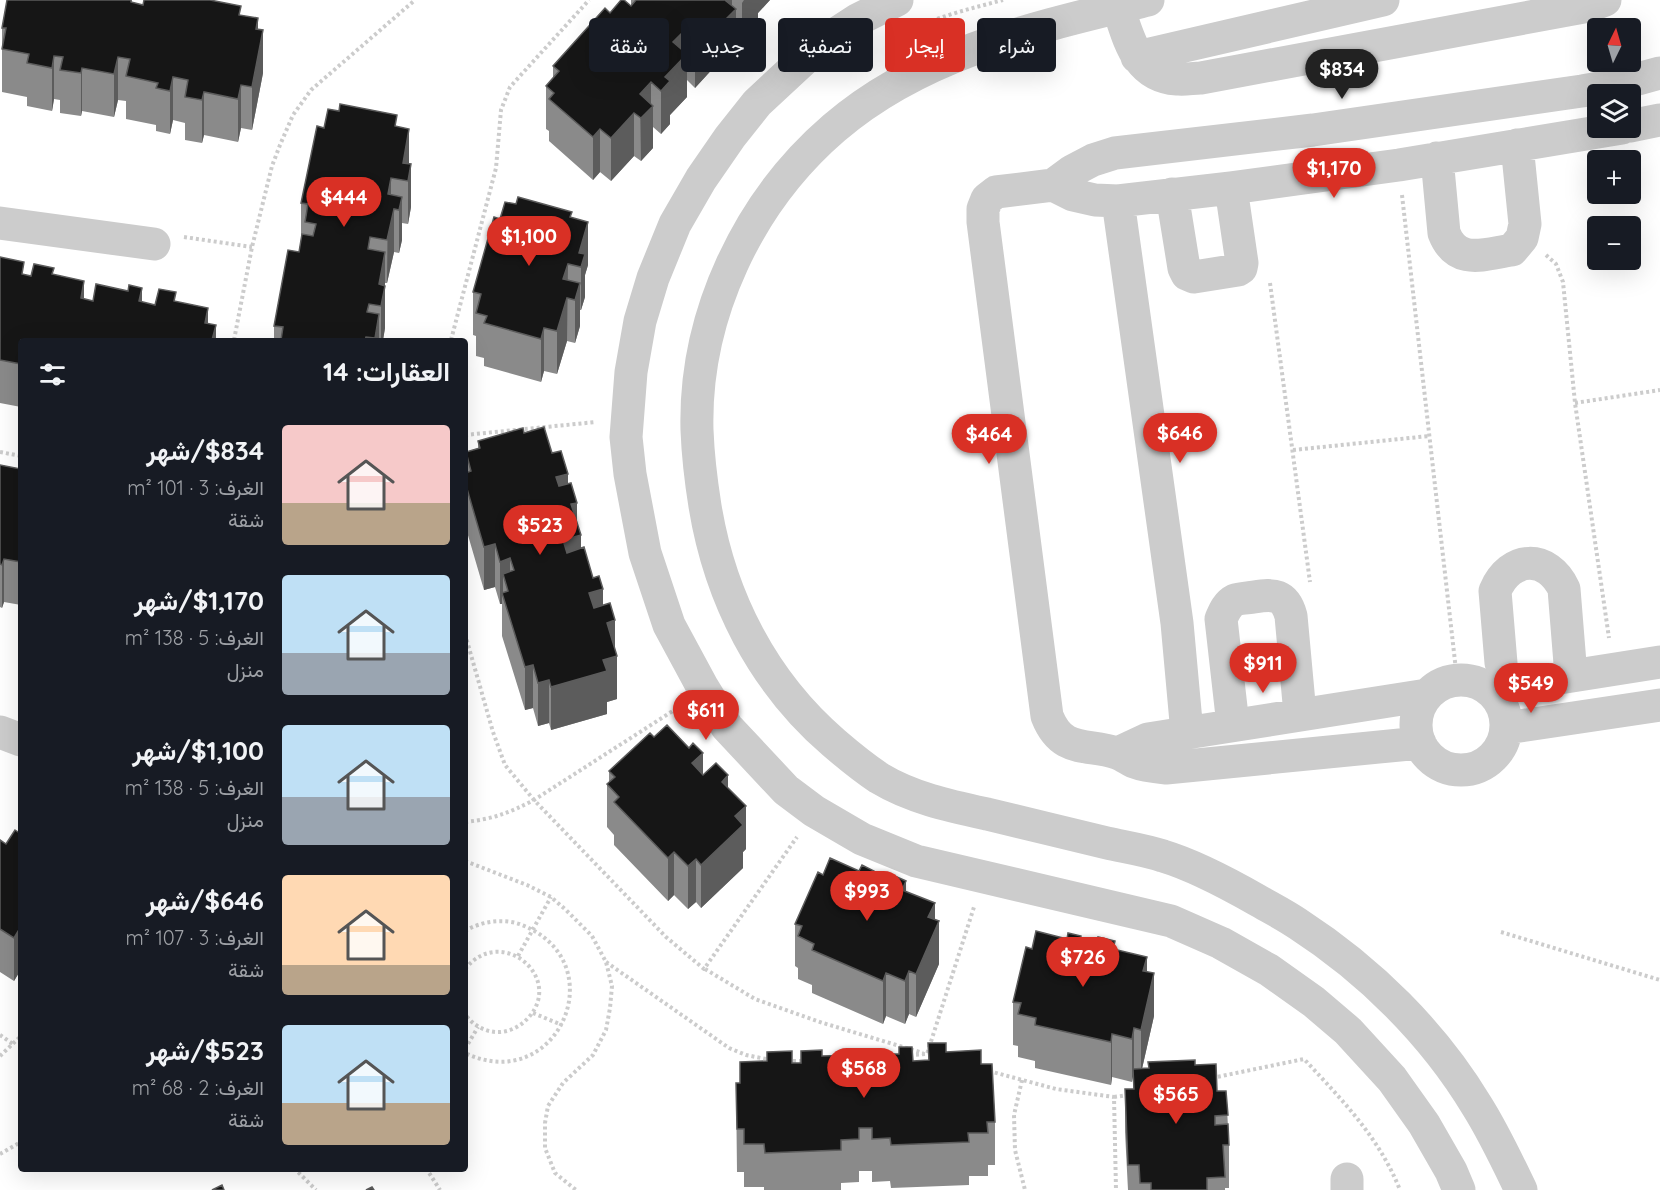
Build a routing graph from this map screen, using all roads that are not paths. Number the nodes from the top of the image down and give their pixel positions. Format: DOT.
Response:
graph roads {
  1 [pos="897,0"];
  2 [pos="1383,0"];
  3 [pos="1605,0"];
  4 [pos="1133,4"];
  5 [pos="1137,57"];
  6 [pos="1660,73"];
  7 [pos="1660,120"];
  8 [pos="1641,124"];
  9 [pos="1313,130"];
  10 [pos="1587,134"];
  11 [pos="1517,145"];
  12 [pos="1437,158"];
  13 [pos="1318,176"];
  14 [pos="1053,185"];
  15 [pos="1231,188"];
  16 [pos="1172,194"];
  17 [pos="1118,201"];
  18 [pos="0,223"];
  19 [pos="148,243"];
  20 [pos="1660,662"];
  21 [pos="1495,676"];
  22 [pos="1571,676"];
  23 [pos="1427,695"];
  24 [pos="1660,705"];
  25 [pos="1300,714"];
  26 [pos="1233,724"];
  27 [pos="1506,728"];
  28 [pos="0,732"];
  29 [pos="1187,733"];
  30 [pos="18,739"];
  31 [pos="1420,743"];
  32 [pos="1118,753"];
  33 [pos="1459,1190"];
  34 [pos="1521,1190"];
  1 -- 33 [label="street"];
  2 -- 5 [label="street"];
  3 -- 5 [label="street"];
  4 -- 5 [label="street"];
  4 -- 34 [label="street"];
  6 -- 9 [label="street"];
  7 -- 8 [label="street"];
  9 -- 13 [label="street"];
  9 -- 14 [label="street"];
  10 -- 11 [label="street"];
  11 -- 12 [label="street"];
  11 -- 12 [label="street"];
  12 -- 13 [label="street"];
  13 -- 15 [label="street"];
  14 -- 17 [label="street"];
  14 -- 32 [label="street"];
  15 -- 16 [label="street"];
  15 -- 16 [label="street"];
  16 -- 17 [label="street"];
  17 -- 29 [label="street"];
  18 -- 19 [label="street"];
  20 -- 22 [label="street"];
  21 -- 22 [label="street"];
  21 -- 22 [label="street"];
  21 -- 23 [label="street"];
  21 -- 27 [label="street"];
  23 -- 25 [label="street"];
  23 -- 31 [label="street"];
  24 -- 27 [label="street"];
  25 -- 26 [label="street"];
  25 -- 26 [label="street"];
  26 -- 29 [label="street"];
  27 -- 31 [label="street"];
  28 -- 30 [label="street"];
  29 -- 32 [label="street"];
  31 -- 32 [label="street"];
}
